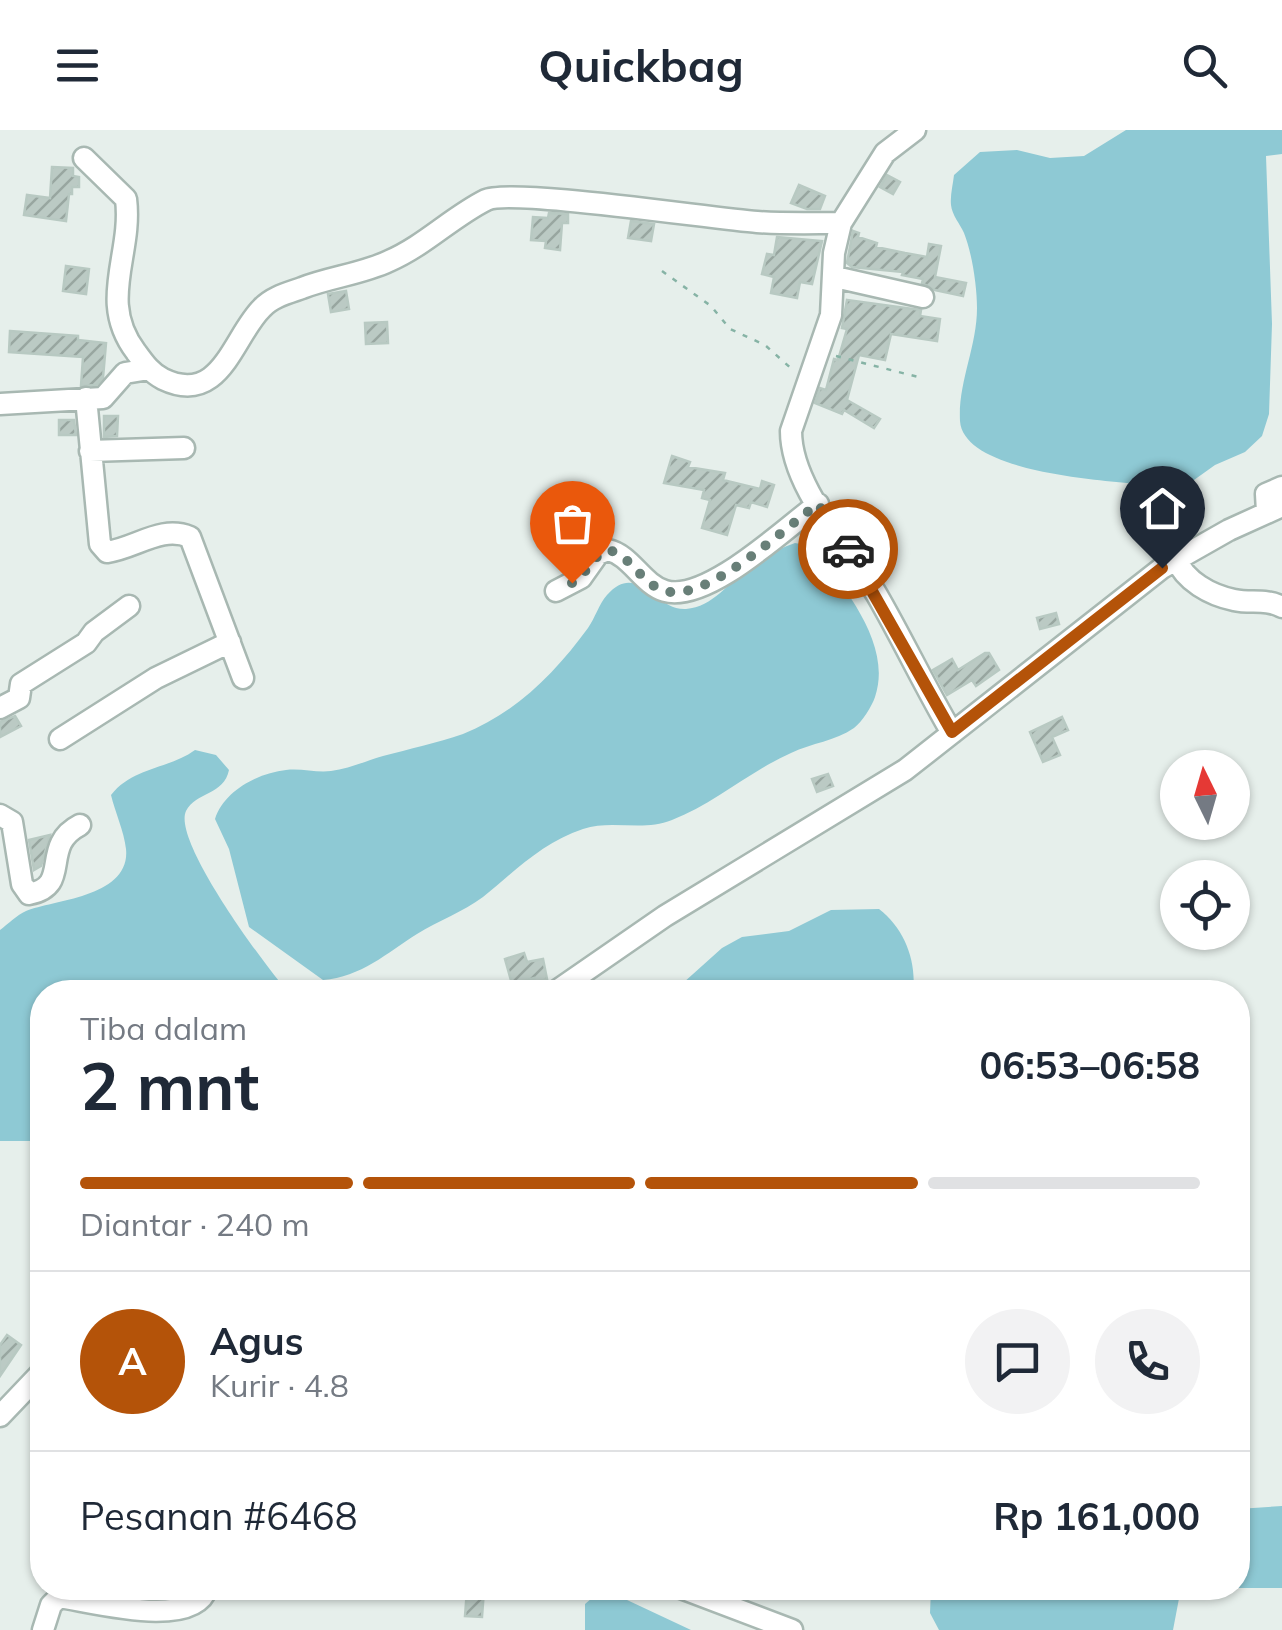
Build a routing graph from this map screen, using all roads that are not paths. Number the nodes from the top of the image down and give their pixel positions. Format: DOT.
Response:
graph roads {
  1 [pos="916,130"];
  2 [pos="84,158"];
  3 [pos="841,223"];
  4 [pos="835,277"];
  5 [pos="923,297"];
  6 [pos="149,369"];
  7 [pos="86,398"];
  8 [pos="0,404"];
  9 [pos="184,448"];
  10 [pos="90,451"];
  11 [pos="1282,487"];
  12 [pos="818,504"];
  13 [pos="1274,509"];
  14 [pos="1176,560"];
  15 [pos="556,591"];
  16 [pos="129,606"];
  17 [pos="1282,606"];
  18 [pos="230,642"];
  19 [pos="243,678"];
  20 [pos="0,708"];
  21 [pos="952,732"];
  22 [pos="60,739"];
  23 [pos="0,816"];
  24 [pos="80,825"];
  25 [pos="572,980"];
  26 [pos="30,1385"];
  27 [pos="0,1416"];
  28 [pos="57,1600"];
  29 [pos="76,1600"];
  30 [pos="202,1600"];
  31 [pos="713,1600"];
  32 [pos="43,1630"];
  33 [pos="792,1630"];
  1 -- 3 [label="street"];
  2 -- 6 [label="street"];
  3 -- 4 [label="street"];
  3 -- 6 [label="street"];
  4 -- 5 [label="street"];
  4 -- 12 [label="street"];
  6 -- 7 [label="street"];
  7 -- 8 [label="street"];
  7 -- 10 [label="street"];
  9 -- 10 [label="street"];
  10 -- 18 [label="street"];
  11 -- 13 [label="street"];
  12 -- 15 [label="street"];
  12 -- 21 [label="street"];
  13 -- 14 [label="street"];
  14 -- 17 [label="street"];
  14 -- 21 [label="street"];
  16 -- 20 [label="street"];
  18 -- 19 [label="street"];
  18 -- 22 [label="street"];
  21 -- 25 [label="street"];
  23 -- 24 [label="street"];
  26 -- 27 [label="street"];
  28 -- 32 [label="street"];
  29 -- 30 [label="street"];
  31 -- 33 [label="street"];
}
